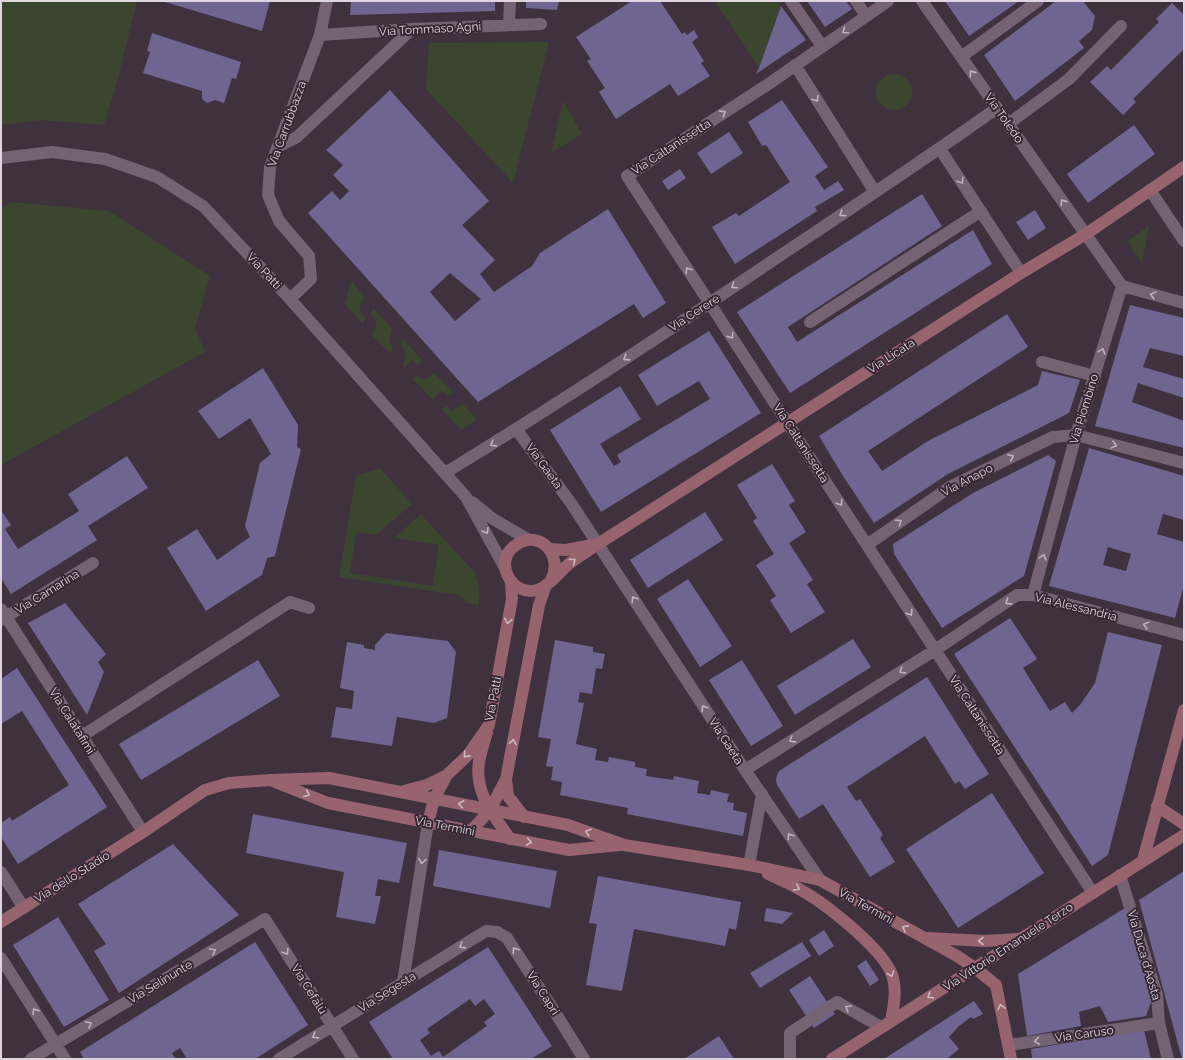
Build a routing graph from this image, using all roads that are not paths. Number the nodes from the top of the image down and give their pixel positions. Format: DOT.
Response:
graph roads {
  1 [pos="327,1"];
  2 [pos="510,1"];
  3 [pos="791,1"];
  4 [pos="856,1"];
  5 [pos="888,1"];
  6 [pos="922,1"];
  7 [pos="1038,1"];
  8 [pos="866,16"];
  9 [pos="541,24"];
  10 [pos="509,25"];
  11 [pos="1121,26"];
  12 [pos="412,29"];
  13 [pos="320,35"];
  14 [pos="822,46"];
  15 [pos="961,57"];
  16 [pos="795,66"];
  17 [pos="997,108"];
  18 [pos="1008,124"];
  19 [pos="278,147"];
  20 [pos="940,149"];
  21 [pos="1,158"];
  22 [pos="1184,167"];
  23 [pos="1150,190"];
  24 [pos="875,192"];
  25 [pos="981,211"];
  26 [pos="1086,234"];
  27 [pos="1182,234"];
  28 [pos="1021,273"];
  29 [pos="1122,286"];
  30 [pos="290,299"];
  31 [pos="710,303"];
  32 [pos="1184,303"];
  33 [pos="810,322"];
  34 [pos="1042,362"];
  35 [pos="1094,376"];
  36 [pos="787,423"];
  37 [pos="516,429"];
  38 [pos="1076,435"];
  39 [pos="1184,463"];
  40 [pos="446,473"];
  41 [pos="466,497"];
  42 [pos="529,540"];
  43 [pos="598,544"];
  44 [pos="867,545"];
  45 [pos="549,549"];
  46 [pos="93,563"];
  47 [pos="505,568"];
  48 [pos="511,582"];
  49 [pos="549,583"];
  50 [pos="1033,595"];
  51 [pos="309,608"];
  52 [pos="3,616"];
  53 [pos="1184,635"];
  54 [pos="935,650"];
  55 [pos="1184,710"];
  56 [pos="489,725"];
  57 [pos="82,736"];
  58 [pos="745,770"];
  59 [pos="447,775"];
  60 [pos="271,780"];
  61 [pos="506,780"];
  62 [pos="400,792"];
  63 [pos="762,794"];
  64 [pos="434,799"];
  65 [pos="1157,806"];
  66 [pos="490,810"];
  67 [pos="524,817"];
  68 [pos="428,823"];
  69 [pos="1184,824"];
  70 [pos="471,831"];
  71 [pos="143,832"];
  72 [pos="1184,835"];
  73 [pos="510,839"];
  74 [pos="624,845"];
  75 [pos="1144,860"];
  76 [pos="749,865"];
  77 [pos="1,872"];
  78 [pos="1120,875"];
  79 [pos="820,880"];
  80 [pos="1093,893"];
  81 [pos="24,908"];
  82 [pos="265,919"];
  83 [pos="1,922"];
  84 [pos="497,932"];
  85 [pos="923,938"];
  86 [pos="1020,939"];
  87 [pos="1,958"];
  88 [pos="975,968"];
  89 [pos="404,982"];
  90 [pos="1158,1023"];
  91 [pos="886,1024"];
  92 [pos="332,1026"];
  93 [pos="56,1044"];
  94 [pos="1008,1045"];
  95 [pos="579,1057"];
  96 [pos="31,1059"];
  97 [pos="65,1059"];
  98 [pos="279,1059"];
  99 [pos="353,1059"];
  100 [pos="790,1059"];
  101 [pos="832,1059"];
  102 [pos="1011,1059"];
  103 [pos="1168,1059"];
  1 -- 13 [label="street, Via Carrubbazza"];
  2 -- 10 [label="street"];
  3 -- 14 [label="street"];
  4 -- 8 [label="street"];
  5 -- 8 [label="street"];
  6 -- 15 [label="street, Via Toledo"];
  7 -- 15 [label="street"];
  8 -- 14 [label="street, one-way"];
  9 -- 10 [label="street, Via Tommaso Agni"];
  10 -- 12 [label="street, Via Tommaso Agni"];
  11 -- 18 [label="street"];
  12 -- 13 [label="street, Via Tommaso Agni"];
  12 -- 19 [label="street"];
  13 -- 19 [label="street, Via Carrubbazza"];
  14 -- 16 [label="street"];
  17 -- 15 [label="street, Via Toledo, one-way"];
  16 -- 24 [label="street, one-way"];
  31 -- 16 [label="street, Via Caltanissetta, one-way"];
  17 -- 18 [label="street, Via Toledo"];
  17 -- 20 [label="street, Via Cerere"];
  26 -- 18 [label="street, Via Toledo, one-way"];
  19 -- 30 [label="street, Via Carrubbazza"];
  20 -- 24 [label="street, Via Cerere"];
  20 -- 25 [label="street, one-way"];
  21 -- 30 [label="street, Via Patti"];
  22 -- 23 [label="street, Via Licata"];
  23 -- 26 [label="street, Via Licata"];
  23 -- 27 [label="street"];
  24 -- 31 [label="street, Via Cerere, one-way"];
  25 -- 28 [label="street"];
  25 -- 33 [label="street"];
  26 -- 28 [label="street, Via Licata"];
  26 -- 29 [label="street"];
  28 -- 36 [label="street, Via Licata"];
  32 -- 29 [label="street, one-way"];
  35 -- 29 [label="street, Via Piombino, one-way"];
  30 -- 40 [label="street, Via Patti"];
  31 -- 36 [label="street, Via Caltanissetta, one-way"];
  31 -- 37 [label="street, Via Cerere, one-way"];
  34 -- 35 [label="street"];
  35 -- 38 [label="street, Via Piombino"];
  36 -- 43 [label="street, Via Licata"];
  36 -- 44 [label="street, Via Caltanissetta, one-way"];
  37 -- 40 [label="street, Via Cerere, one-way"];
  37 -- 43 [label="street, Via Gaeta"];
  38 -- 39 [label="street, Via Anapo, one-way"];
  44 -- 38 [label="street, Via Anapo, one-way"];
  50 -- 38 [label="street, Via Piombino, one-way"];
  40 -- 41 [label="street, Via Patti"];
  41 -- 42 [label="street"];
  41 -- 47 [label="street, one-way"];
  42 -- 45 [label="street"];
  42 -- 47 [label="street"];
  43 -- 45 [label="street"];
  49 -- 43 [label="street, Via Licata, one-way"];
  58 -- 43 [label="street, Via Gaeta, one-way"];
  44 -- 54 [label="street, Via Caltanissetta, one-way"];
  45 -- 49 [label="street"];
  46 -- 52 [label="street, Via Camarina"];
  47 -- 48 [label="street"];
  48 -- 49 [label="street"];
  48 -- 56 [label="street, Via Patti, one-way"];
  61 -- 49 [label="street, one-way"];
  53 -- 50 [label="street, Via Alessandria, one-way"];
  50 -- 54 [label="street, Via Alessandria, one-way"];
  51 -- 57 [label="street"];
  52 -- 57 [label="street, Via Calatafimi"];
  54 -- 58 [label="street, Via Gaeta, one-way"];
  54 -- 80 [label="street, Via Caltanissetta"];
  55 -- 65 [label="street"];
  56 -- 59 [label="street, Via Patti, one-way"];
  56 -- 66 [label="street"];
  57 -- 71 [label="street, Via Calatafimi"];
  58 -- 63 [label="street"];
  59 -- 62 [label="street, Via Patti"];
  59 -- 64 [label="street"];
  60 -- 62 [label="street, Via Termini"];
  60 -- 68 [label="street, Via Termini, one-way"];
  60 -- 71 [label="street, Via Termini"];
  61 -- 66 [label="street"];
  61 -- 67 [label="street"];
  62 -- 64 [label="street, Via Termini"];
  63 -- 76 [label="street"];
  79 -- 63 [label="street, one-way"];
  66 -- 64 [label="street, Via Termini, one-way"];
  64 -- 68 [label="street"];
  65 -- 69 [label="street"];
  65 -- 75 [label="street"];
  66 -- 67 [label="street, Via Termini"];
  66 -- 70 [label="street"];
  66 -- 73 [label="street"];
  74 -- 67 [label="street, Via Termini, one-way"];
  68 -- 70 [label="street, Via Termini"];
  68 -- 89 [label="street, one-way"];
  70 -- 73 [label="street, Via Termini"];
  71 -- 81 [label="street, Via dello Stadio"];
  72 -- 75 [label="street, Via Vittorio Emanuele Terzo"];
  73 -- 74 [label="street, Via Termini, one-way"];
  74 -- 76 [label="street, Via Termini"];
  75 -- 78 [label="street, Via Vittorio Emanuele Terzo"];
  76 -- 79 [label="street, Via Termini"];
  76 -- 91 [label="street, Via Termini, one-way"];
  77 -- 81 [label="street"];
  78 -- 80 [label="street, Via Vittorio Emanuele Terzo"];
  78 -- 90 [label="street, Via Duca d'Aosta"];
  85 -- 79 [label="street, Via Termini, one-way"];
  80 -- 86 [label="street, Via Vittorio Emanuele Terzo"];
  81 -- 83 [label="street, Via dello Stadio"];
  82 -- 92 [label="street, Via Cefalù, one-way"];
  93 -- 82 [label="street, Via Selinunte, one-way"];
  84 -- 89 [label="street, Via Segesta, one-way"];
  95 -- 84 [label="street, Via Capri, one-way"];
  86 -- 85 [label="street, one-way"];
  85 -- 88 [label="street, Via Termini"];
  86 -- 88 [label="street, Via Vittorio Emanuele Terzo"];
  93 -- 87 [label="street, one-way"];
  88 -- 91 [label="street, Via Vittorio Emanuele Terzo, one-way"];
  94 -- 88 [label="street, Via Termini, one-way"];
  89 -- 92 [label="street, Via Segesta"];
  90 -- 94 [label="street, Via Caruso, one-way"];
  90 -- 103 [label="street, Via Duca d'Aosta"];
  91 -- 100 [label="street, one-way"];
  91 -- 101 [label="street, Via Vittorio Emanuele Terzo"];
  92 -- 98 [label="street, Via Segesta, one-way"];
  92 -- 99 [label="street, Via Cefalù"];
  93 -- 96 [label="street, Via Selinunte"];
  93 -- 97 [label="street"];
  94 -- 102 [label="street, Via Termini"];
}
